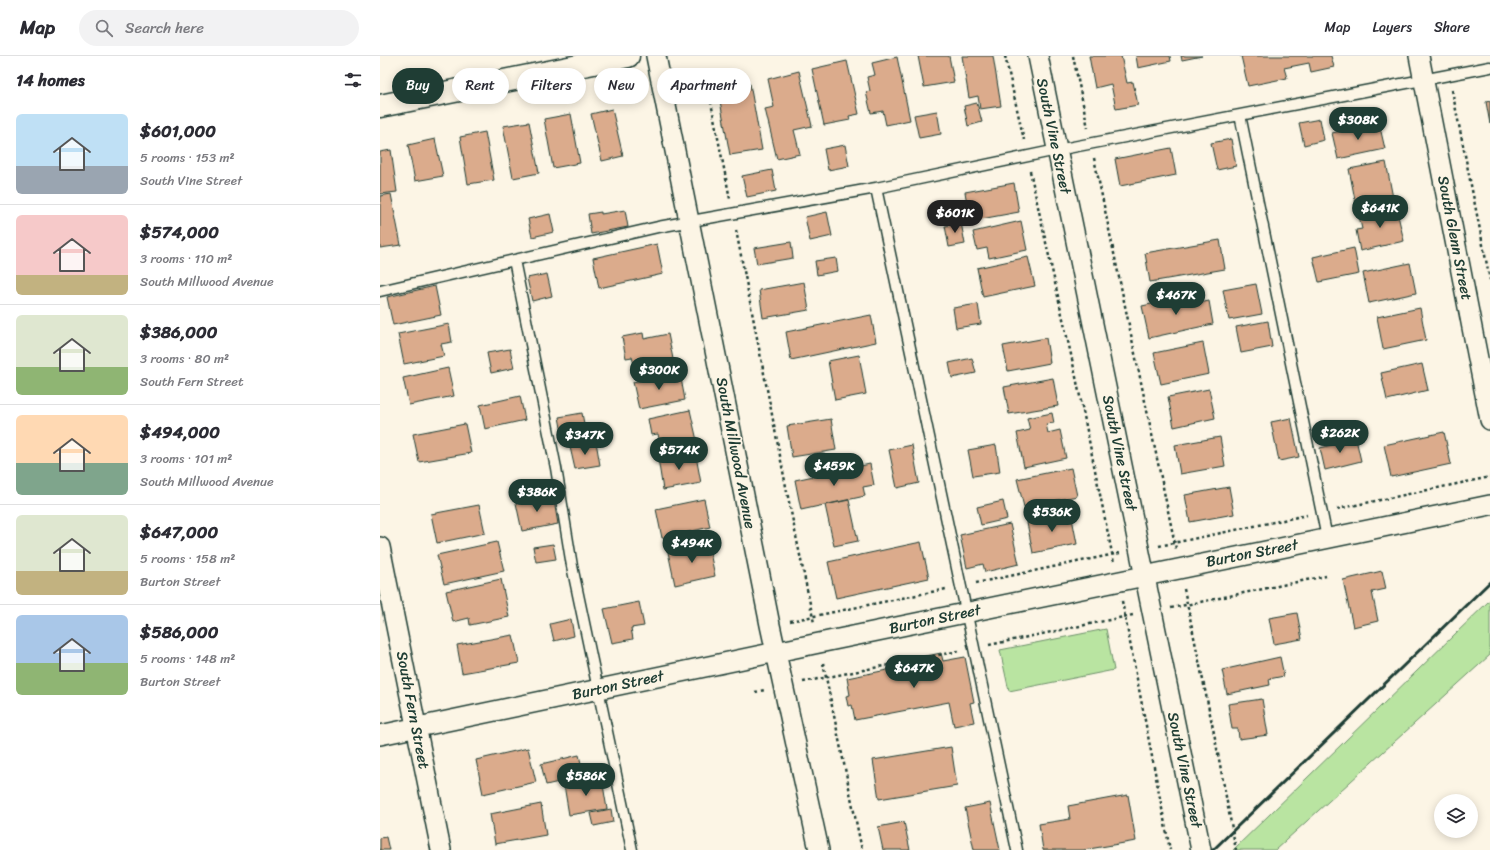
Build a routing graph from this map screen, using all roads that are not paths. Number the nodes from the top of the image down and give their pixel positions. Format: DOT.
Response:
graph roads {
  1 [pos="628,56"];
  2 [pos="656,56"];
  3 [pos="1038,56"];
  4 [pos="1419,56"];
  5 [pos="1490,67"];
  6 [pos="1424,80"];
  7 [pos="380,106"];
  8 [pos="1240,115"];
  9 [pos="1057,150"];
  10 [pos="876,188"];
  11 [pos="689,222"];
  12 [pos="514,260"];
  13 [pos="380,291"];
  14 [pos="1490,420"];
  15 [pos="1490,505"];
  16 [pos="1326,538"];
  17 [pos="380,547"];
  18 [pos="1145,575"];
  19 [pos="965,612"];
  20 [pos="776,652"];
  21 [pos="598,689"];
  22 [pos="416,728"];
  23 [pos="380,735"];
  24 [pos="441,850"];
  25 [pos="632,850"];
  26 [pos="819,850"];
  27 [pos="1017,850"];
  28 [pos="1201,850"];
  1 -- 7 [label="street"];
  2 -- 11 [label="street, South Millwood Avenue"];
  3 -- 9 [label="street, South Vine Street"];
  4 -- 6 [label="street, South Glenn Street"];
  5 -- 6 [label="lane"];
  6 -- 8 [label="lane"];
  6 -- 14 [label="street, South Glenn Street"];
  8 -- 9 [label="lane"];
  8 -- 16 [label="lane"];
  9 -- 10 [label="lane"];
  9 -- 18 [label="street, South Vine Street"];
  10 -- 11 [label="lane"];
  10 -- 19 [label="lane"];
  11 -- 12 [label="lane"];
  11 -- 20 [label="street, South Millwood Avenue"];
  12 -- 13 [label="lane"];
  12 -- 21 [label="lane"];
  15 -- 16 [label="street, Burton Street"];
  16 -- 18 [label="street, Burton Street"];
  17 -- 22 [label="street, South Fern Street"];
  18 -- 19 [label="street, Burton Street"];
  18 -- 28 [label="street, South Vine Street"];
  19 -- 20 [label="street, Burton Street"];
  19 -- 27 [label="lane"];
  20 -- 21 [label="street, Burton Street"];
  20 -- 26 [label="street, South Millwood Avenue"];
  21 -- 22 [label="street, Burton Street"];
  21 -- 25 [label="lane"];
  22 -- 23 [label="street, Burton Street"];
  22 -- 24 [label="street, South Fern Street"];
}
